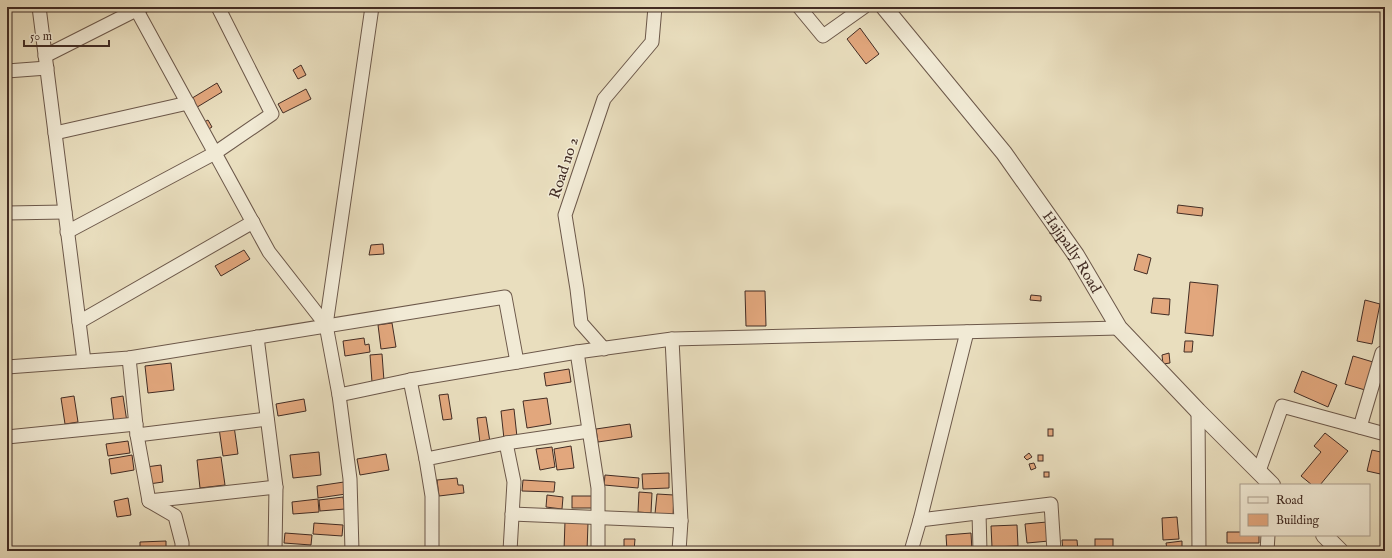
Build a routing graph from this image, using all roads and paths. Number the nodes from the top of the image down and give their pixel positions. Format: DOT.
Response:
graph roads {
  1 [pos="39,7"];
  2 [pos="218,7"];
  3 [pos="372,7"];
  4 [pos="655,7"];
  5 [pos="799,7"];
  6 [pos="864,7"];
  7 [pos="884,7"];
  8 [pos="138,8"];
  9 [pos="46,62"];
  10 [pos="7,71"];
  11 [pos="188,103"];
  12 [pos="55,132"];
  13 [pos="215,153"];
  14 [pos="65,212"];
  15 [pos="7,213"];
  16 [pos="253,222"];
  17 [pos="67,232"];
  18 [pos="79,322"];
  19 [pos="326,325"];
  20 [pos="1119,328"];
  21 [pos="967,332"];
  22 [pos="257,337"];
  23 [pos="672,339"];
  24 [pos="604,349"];
  25 [pos="577,352"];
  26 [pos="1385,354"];
  27 [pos="129,358"];
  28 [pos="84,361"];
  29 [pos="517,362"];
  30 [pos="7,367"];
  31 [pos="410,380"];
  32 [pos="339,395"];
  33 [pos="1198,411"];
  34 [pos="267,419"];
  35 [pos="1360,427"];
  36 [pos="137,430"];
  37 [pos="589,431"];
  38 [pos="1385,434"];
  39 [pos="7,437"];
  40 [pos="506,443"];
  41 [pos="426,459"];
  42 [pos="1267,480"];
  43 [pos="276,487"];
  44 [pos="149,501"];
  45 [pos="979,513"];
  46 [pos="512,514"];
  47 [pos="598,516"];
  48 [pos="920,520"];
  49 [pos="681,521"];
  50 [pos="1268,536"];
  51 [pos="1325,536"];
  52 [pos="182,551"];
  53 [pos="275,551"];
  54 [pos="352,551"];
  55 [pos="432,551"];
  56 [pos="510,551"];
  57 [pos="598,551"];
  58 [pos="679,551"];
  59 [pos="911,551"];
  60 [pos="980,551"];
  61 [pos="1054,551"];
  62 [pos="1199,551"];
  63 [pos="1268,551"];
  64 [pos="1340,551"];
  1 -- 9 [label="street"];
  2 -- 13 [label="street"];
  3 -- 19 [label="street"];
  4 -- 24 [label="street, Road no 2"];
  5 -- 6 [label="street"];
  7 -- 20 [label="street, Hajipally Road"];
  8 -- 9 [label="street"];
  8 -- 11 [label="street"];
  9 -- 10 [label="street"];
  9 -- 12 [label="street"];
  11 -- 12 [label="street"];
  11 -- 13 [label="street"];
  12 -- 14 [label="street"];
  13 -- 16 [label="street"];
  13 -- 17 [label="street"];
  14 -- 15 [label="street"];
  14 -- 17 [label="street"];
  16 -- 18 [label="street"];
  16 -- 19 [label="street"];
  17 -- 18 [label="street"];
  18 -- 28 [label="street"];
  19 -- 22 [label="street"];
  19 -- 29 [label="street"];
  19 -- 32 [label="street"];
  20 -- 21 [label="street"];
  20 -- 33 [label="street, Hajipally Road"];
  21 -- 23 [label="street"];
  21 -- 48 [label="street"];
  22 -- 27 [label="street"];
  22 -- 34 [label="street"];
  23 -- 24 [label="street"];
  23 -- 49 [label="street"];
  24 -- 25 [label="street"];
  25 -- 29 [label="street"];
  25 -- 37 [label="street"];
  26 -- 35 [label="street"];
  27 -- 28 [label="street"];
  27 -- 36 [label="street"];
  28 -- 30 [label="street"];
  29 -- 31 [label="street"];
  31 -- 32 [label="street"];
  31 -- 41 [label="street"];
  32 -- 54 [label="street"];
  33 -- 42 [label="street, Hajipally Road"];
  33 -- 62 [label="street"];
  34 -- 36 [label="street"];
  34 -- 43 [label="street"];
  35 -- 38 [label="street"];
  35 -- 42 [label="street"];
  36 -- 39 [label="street"];
  36 -- 44 [label="street"];
  37 -- 40 [label="street"];
  37 -- 47 [label="street"];
  40 -- 41 [label="street"];
  40 -- 46 [label="street"];
  41 -- 55 [label="street"];
  43 -- 44 [label="street"];
  43 -- 53 [label="street"];
  44 -- 52 [label="street"];
  45 -- 48 [label="street"];
  45 -- 60 [label="street"];
  45 -- 61 [label="street"];
  46 -- 47 [label="street"];
  46 -- 56 [label="street"];
  47 -- 49 [label="street"];
  47 -- 57 [label="street"];
  48 -- 59 [label="street"];
  49 -- 58 [label="street"];
  50 -- 63 [label="street"];
  51 -- 64 [label="street"];
}
